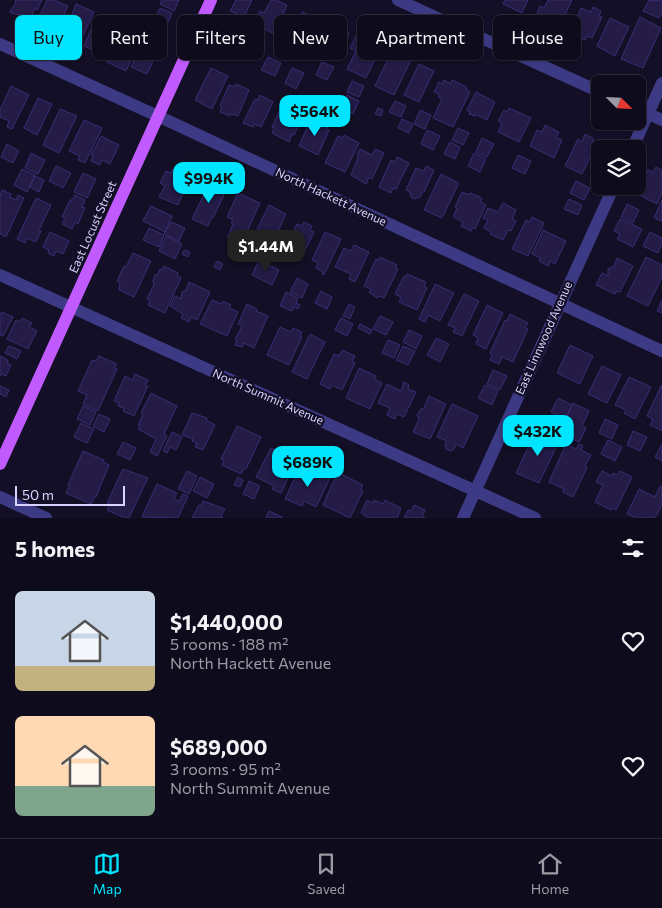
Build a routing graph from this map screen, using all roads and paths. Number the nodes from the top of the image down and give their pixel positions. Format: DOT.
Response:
graph roads {
  1 [pos="211,0"];
  2 [pos="398,0"];
  3 [pos="0,44"];
  4 [pos="662,83"];
  5 [pos="591,88"];
  6 [pos="646,107"];
  7 [pos="646,112"];
  8 [pos="158,116"];
  9 [pos="662,120"];
  10 [pos="610,195"];
  11 [pos="0,275"];
  12 [pos="560,303"];
  13 [pos="71,308"];
  14 [pos="662,351"];
  15 [pos="0,464"];
  16 [pos="475,490"];
  17 [pos="0,497"];
  18 [pos="46,518"];
  19 [pos="463,518"];
  20 [pos="535,518"];
  1 -- 8 [label="main road, East Locust Street"];
  2 -- 5 [label="street"];
  3 -- 8 [label="street, North Hackett Avenue"];
  4 -- 6 [label="street"];
  7 -- 9 [label="street"];
  8 -- 12 [label="street, North Hackett Avenue"];
  8 -- 13 [label="main road, East Locust Street"];
  10 -- 12 [label="street, East Linnwood Avenue"];
  11 -- 13 [label="street, North Summit Avenue"];
  12 -- 14 [label="street, North Hackett Avenue"];
  12 -- 16 [label="street, East Linnwood Avenue"];
  13 -- 15 [label="main road, East Locust Street"];
  13 -- 16 [label="street, North Summit Avenue"];
  16 -- 19 [label="street, East Linnwood Avenue"];
  16 -- 20 [label="street, North Summit Avenue"];
  17 -- 18 [label="street"];
}
